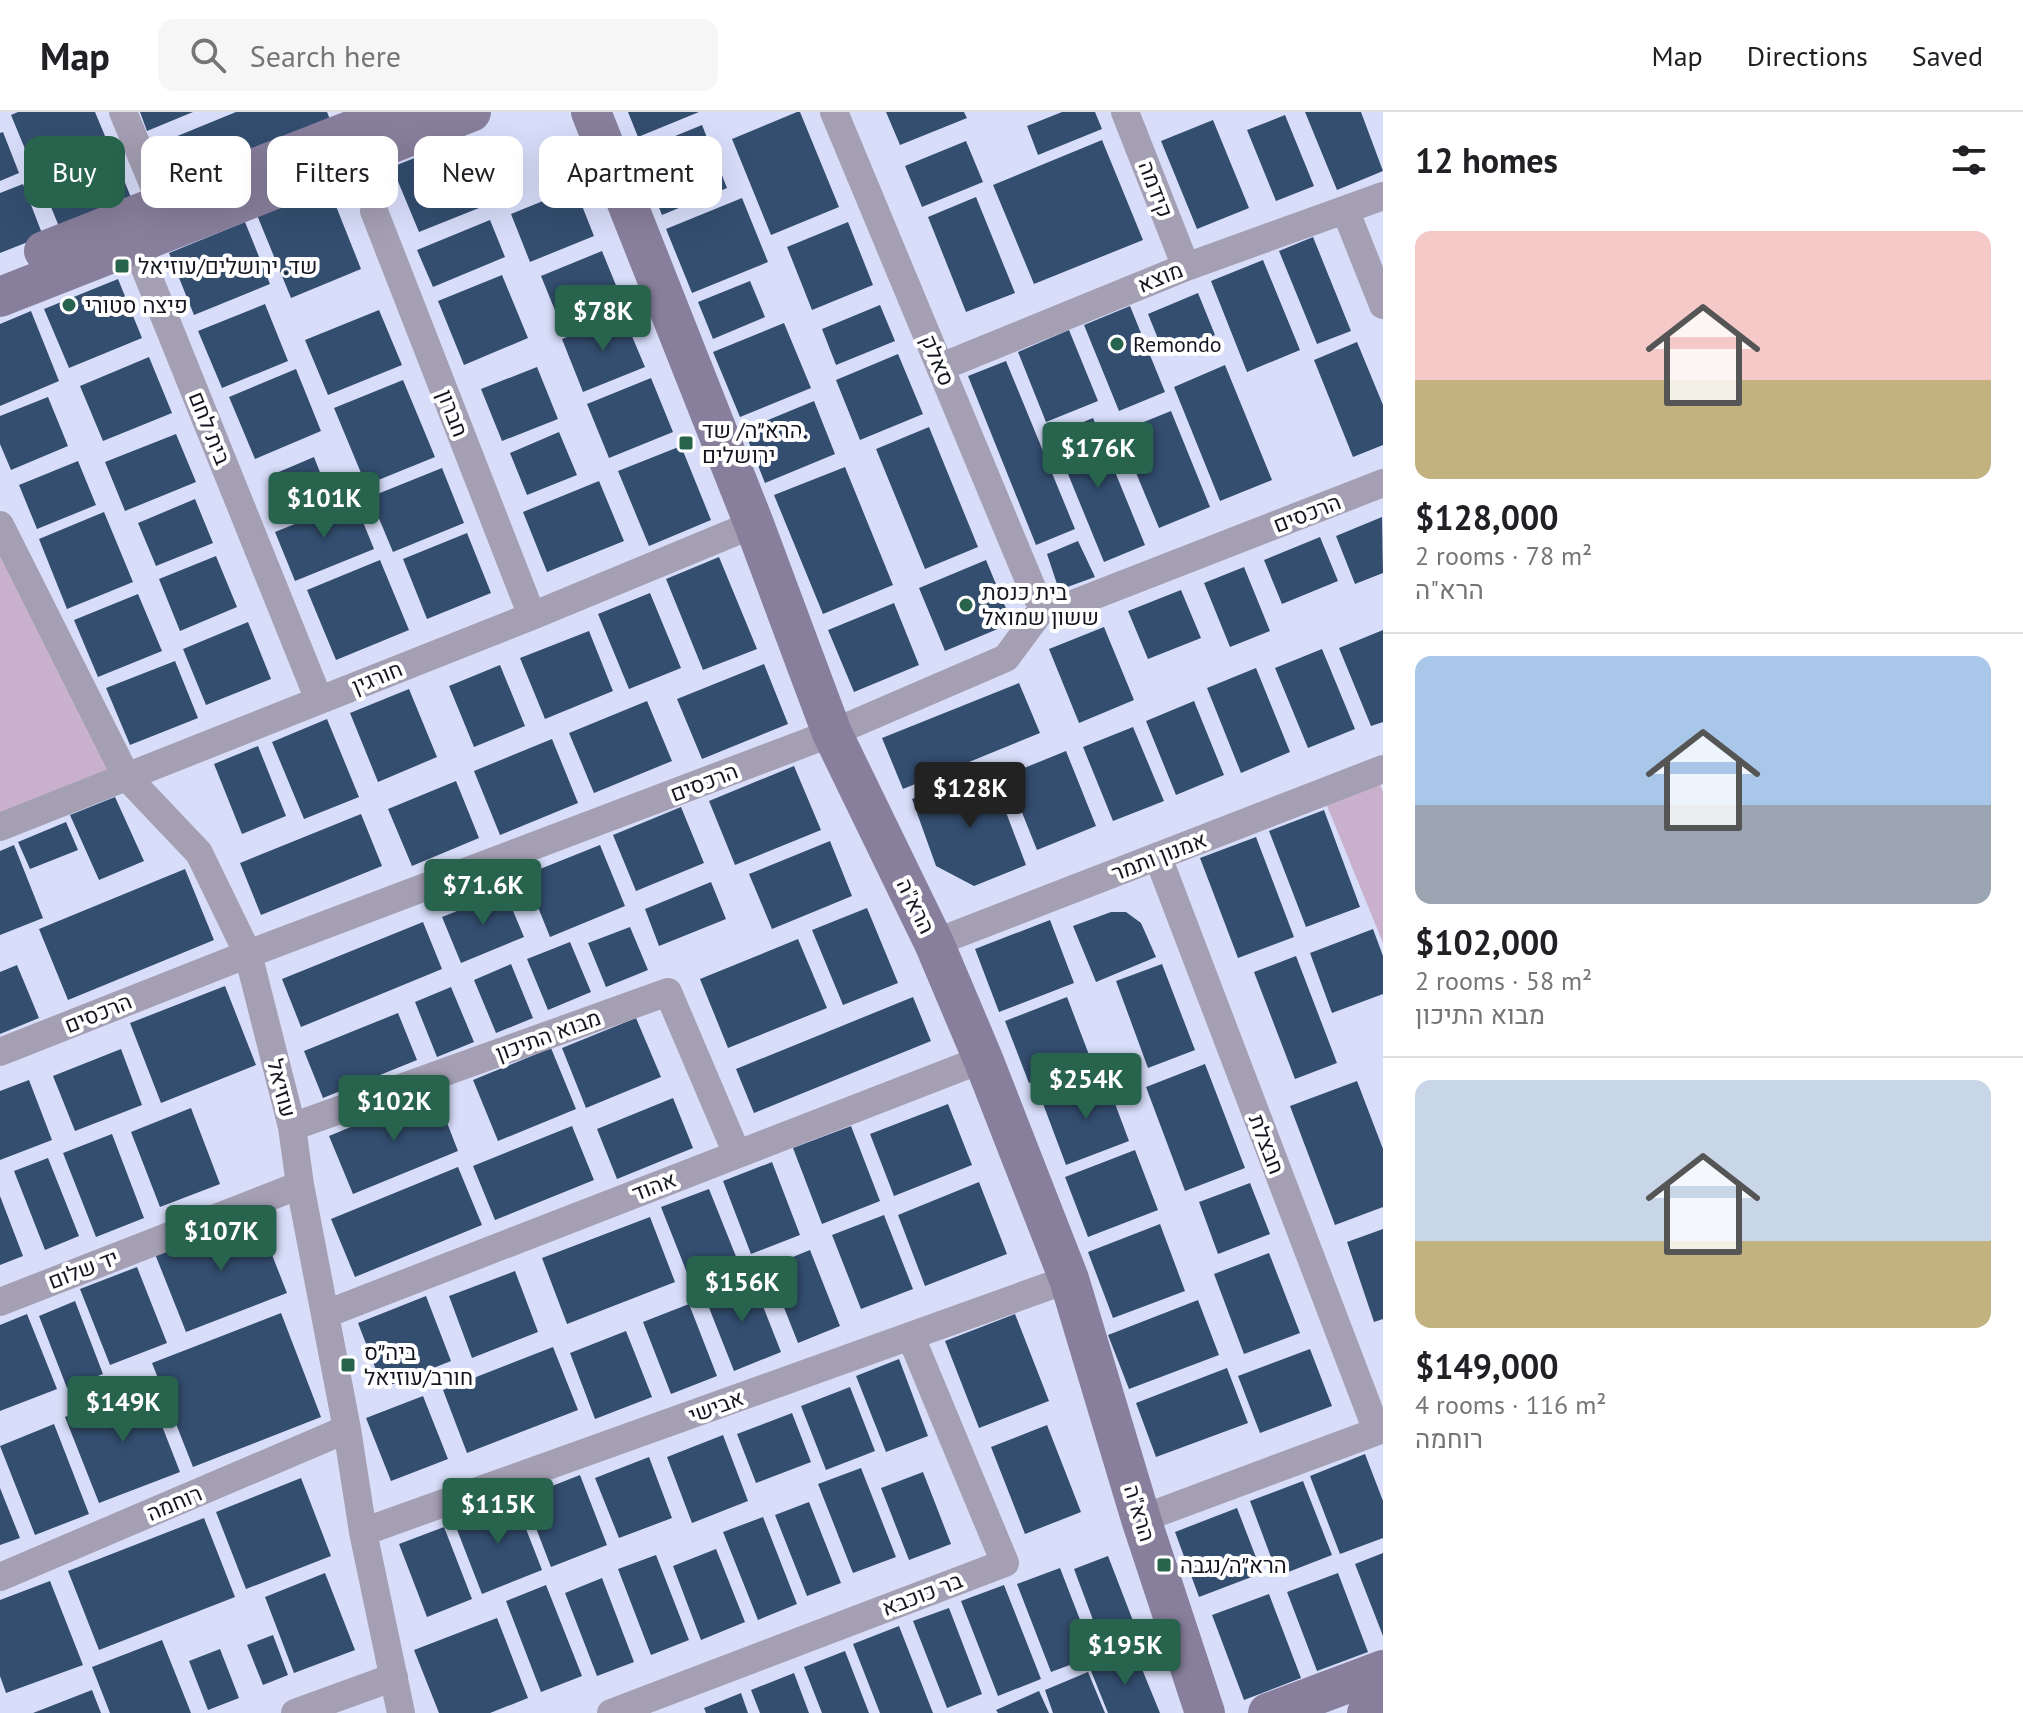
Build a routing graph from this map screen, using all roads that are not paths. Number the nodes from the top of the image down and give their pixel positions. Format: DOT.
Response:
graph roads {
  1 [pos="123,112"];
  2 [pos="471,112"];
  3 [pos="591,112"];
  4 [pos="834,112"];
  5 [pos="1125,112"];
  6 [pos="372,117"];
  7 [pos="141,155"];
  8 [pos="251,168"];
  9 [pos="1383,196"];
  10 [pos="154,208"];
  11 [pos="374,211"];
  12 [pos="1346,212"];
  13 [pos="136,246"];
  14 [pos="1186,267"];
  15 [pos="0,269"];
  16 [pos="0,297"];
  17 [pos="1383,305"];
  18 [pos="941,367"];
  19 [pos="1383,483"];
  20 [pos="754,524"];
  21 [pos="0,525"];
  22 [pos="1046,604"];
  23 [pos="532,616"];
  24 [pos="319,700"];
  25 [pos="832,733"];
  26 [pos="1383,769"];
  27 [pos="126,776"];
  28 [pos="0,827"];
  29 [pos="1158,857"];
  30 [pos="934,943"];
  31 [pos="248,954"];
  32 [pos="0,1052"];
  33 [pos="983,1059"];
  34 [pos="292,1127"];
  35 [pos="737,1154"];
  36 [pos="300,1185"];
  37 [pos="1069,1279"];
  38 [pos="0,1302"];
  39 [pos="326,1314"];
  40 [pos="911,1337"];
  41 [pos="347,1429"];
  42 [pos="1380,1430"];
  43 [pos="1141,1519"];
  44 [pos="363,1532"];
  45 [pos="0,1577"];
  46 [pos="1383,1670"];
  47 [pos="394,1677"];
  48 [pos="1383,1707"];
  49 [pos="295,1713"];
  50 [pos="401,1713"];
  51 [pos="611,1713"];
  52 [pos="1205,1713"];
  53 [pos="1268,1713"];
  54 [pos="1367,1713"];
  1 -- 7 [label="street"];
  2 -- 13 [label="street"];
  3 -- 20 [label="street, הרא\"ה"];
  4 -- 18 [label="street, סאלק"];
  5 -- 14 [label="street, קידמה"];
  6 -- 8 [label="street"];
  9 -- 12 [label="street, מוצא"];
  10 -- 15 [label="street"];
  11 -- 23 [label="street, חברון"];
  12 -- 14 [label="street, מוצא"];
  12 -- 17 [label="street"];
  13 -- 16 [label="street"];
  13 -- 24 [label="street, בית לחם"];
  14 -- 18 [label="street, מוצא"];
  18 -- 22 [label="street, סאלק"];
  19 -- 22 [label="street, הרכסים"];
  20 -- 23 [label="street, חורגין"];
  20 -- 25 [label="street, הרא\"ה"];
  21 -- 27 [label="street, עוזיאל"];
  22 -- 25 [label="street, הרכסים"];
  23 -- 24 [label="street, חורגין"];
  24 -- 27 [label="street, חורגין"];
  25 -- 30 [label="street, הרא\"ה"];
  25 -- 31 [label="street, הרכסים"];
  26 -- 29 [label="street, אמנון ותמר"];
  27 -- 28 [label="street, חורגין"];
  27 -- 31 [label="street, עוזיאל"];
  29 -- 30 [label="street, אמנון ותמר"];
  29 -- 42 [label="street, חבצלת"];
  30 -- 33 [label="street, הרא\"ה"];
  31 -- 32 [label="street, הרכסים"];
  31 -- 34 [label="street, עוזיאל"];
  33 -- 35 [label="street, אהוד"];
  33 -- 37 [label="street, הרא\"ה"];
  34 -- 35 [label="street, מבוא התיכון"];
  34 -- 36 [label="street, עוזיאל"];
  35 -- 39 [label="street, אהוד"];
  36 -- 38 [label="street, יד שלום"];
  36 -- 39 [label="street, עוזיאל"];
  37 -- 40 [label="street, אבישי"];
  37 -- 43 [label="street, הרא\"ה"];
  39 -- 41 [label="street, עוזיאל"];
  40 -- 44 [label="street, אבישי"];
  40 -- 51 [label="street, בר כוכבא"];
  41 -- 44 [label="street, עוזיאל"];
  41 -- 45 [label="street, רוחמה"];
  42 -- 43 [label="street"];
  43 -- 52 [label="street, הרא\"ה"];
  44 -- 47 [label="street, עוזיאל"];
  46 -- 53 [label="street"];
  47 -- 49 [label="street"];
  47 -- 50 [label="street, עוזיאל"];
  48 -- 54 [label="street"];
}
